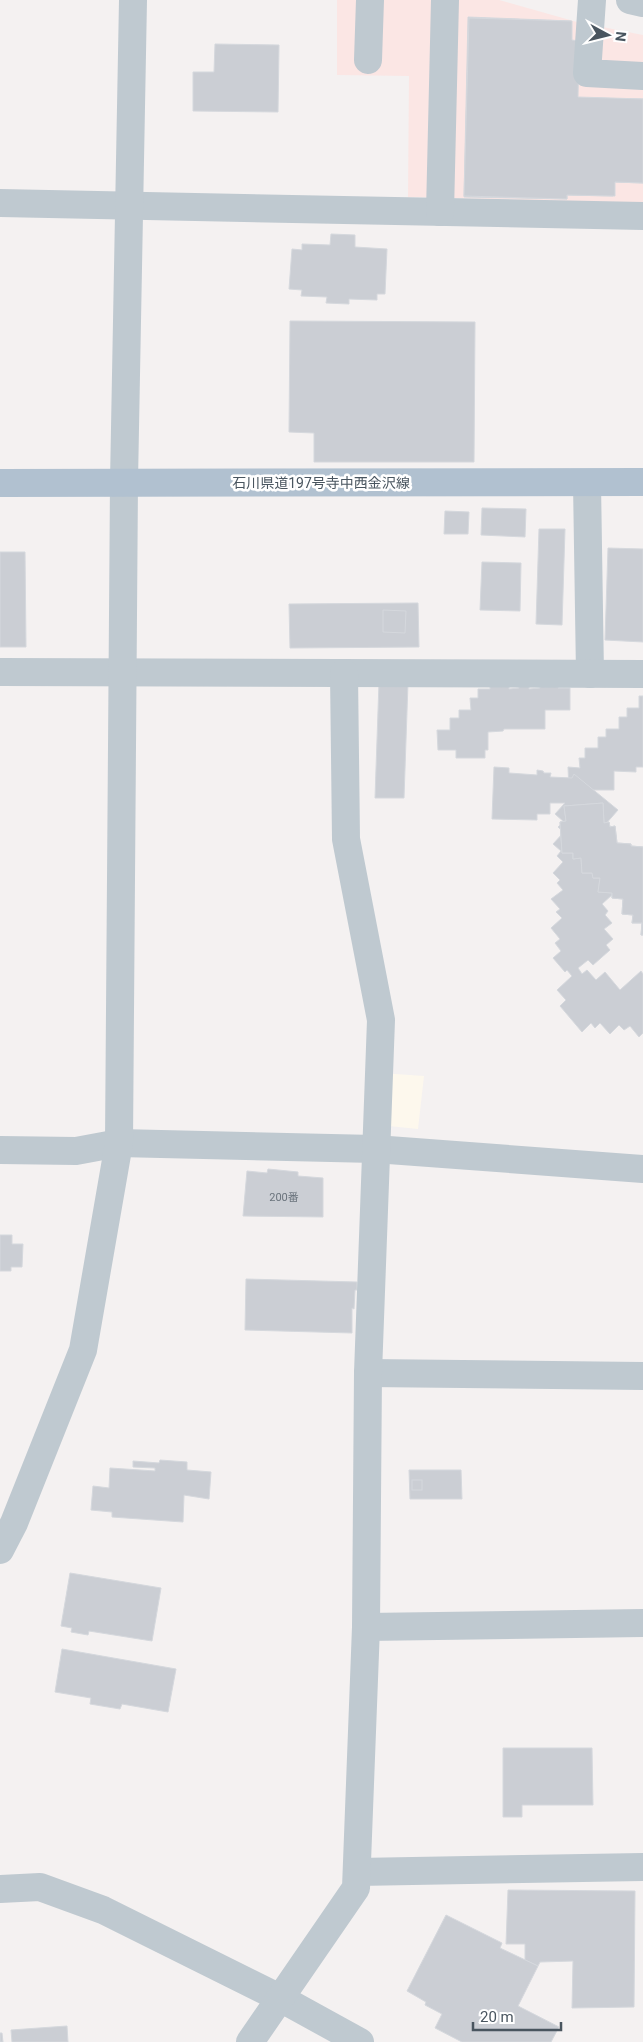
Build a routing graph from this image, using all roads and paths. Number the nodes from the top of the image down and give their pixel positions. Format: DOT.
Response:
graph roads {
  1 [pos="133,0"];
  2 [pos="370,0"];
  3 [pos="444,0"];
  4 [pos="592,0"];
  5 [pos="630,0"];
  6 [pos="643,3"];
  7 [pos="368,60"];
  8 [pos="643,76"];
  9 [pos="0,203"];
  10 [pos="128,205"];
  11 [pos="440,212"];
  12 [pos="643,216"];
  13 [pos="124,482"];
  14 [pos="643,482"];
  15 [pos="0,483"];
  16 [pos="587,483"];
  17 [pos="0,672"];
  18 [pos="121,672"];
  19 [pos="344,673"];
  20 [pos="590,674"];
  21 [pos="643,674"];
  22 [pos="119,1143"];
  23 [pos="375,1149"];
  24 [pos="0,1150"];
  25 [pos="643,1170"];
  26 [pos="368,1373"];
  27 [pos="643,1376"];
  28 [pos="0,1550"];
  29 [pos="643,1623"];
  30 [pos="366,1627"];
  31 [pos="643,1867"];
  32 [pos="357,1872"];
  33 [pos="0,1889"];
  34 [pos="280,1998"];
  35 [pos="250,2042"];
  36 [pos="360,2042"];
  1 -- 10 [label="street"];
  2 -- 7 [label="street"];
  3 -- 11 [label="street"];
  4 -- 8 [label="street"];
  5 -- 6 [label="street"];
  9 -- 10 [label="street"];
  10 -- 11 [label="street"];
  10 -- 13 [label="street"];
  11 -- 12 [label="street"];
  13 -- 15 [label="main road, 石川県道197号寺中西金沢線"];
  13 -- 16 [label="main road, 石川県道197号寺中西金沢線"];
  13 -- 18 [label="street"];
  14 -- 16 [label="main road, 石川県道197号寺中西金沢線"];
  16 -- 20 [label="street"];
  17 -- 18 [label="street"];
  18 -- 19 [label="street"];
  18 -- 22 [label="street"];
  19 -- 20 [label="street"];
  19 -- 23 [label="street"];
  20 -- 21 [label="street"];
  22 -- 23 [label="street"];
  22 -- 24 [label="street"];
  22 -- 28 [label="street"];
  23 -- 25 [label="street"];
  23 -- 26 [label="street"];
  26 -- 27 [label="street"];
  26 -- 30 [label="street"];
  29 -- 30 [label="street"];
  30 -- 32 [label="street"];
  31 -- 32 [label="street"];
  32 -- 34 [label="street"];
  33 -- 34 [label="street"];
  34 -- 35 [label="street"];
  34 -- 36 [label="street"];
}
